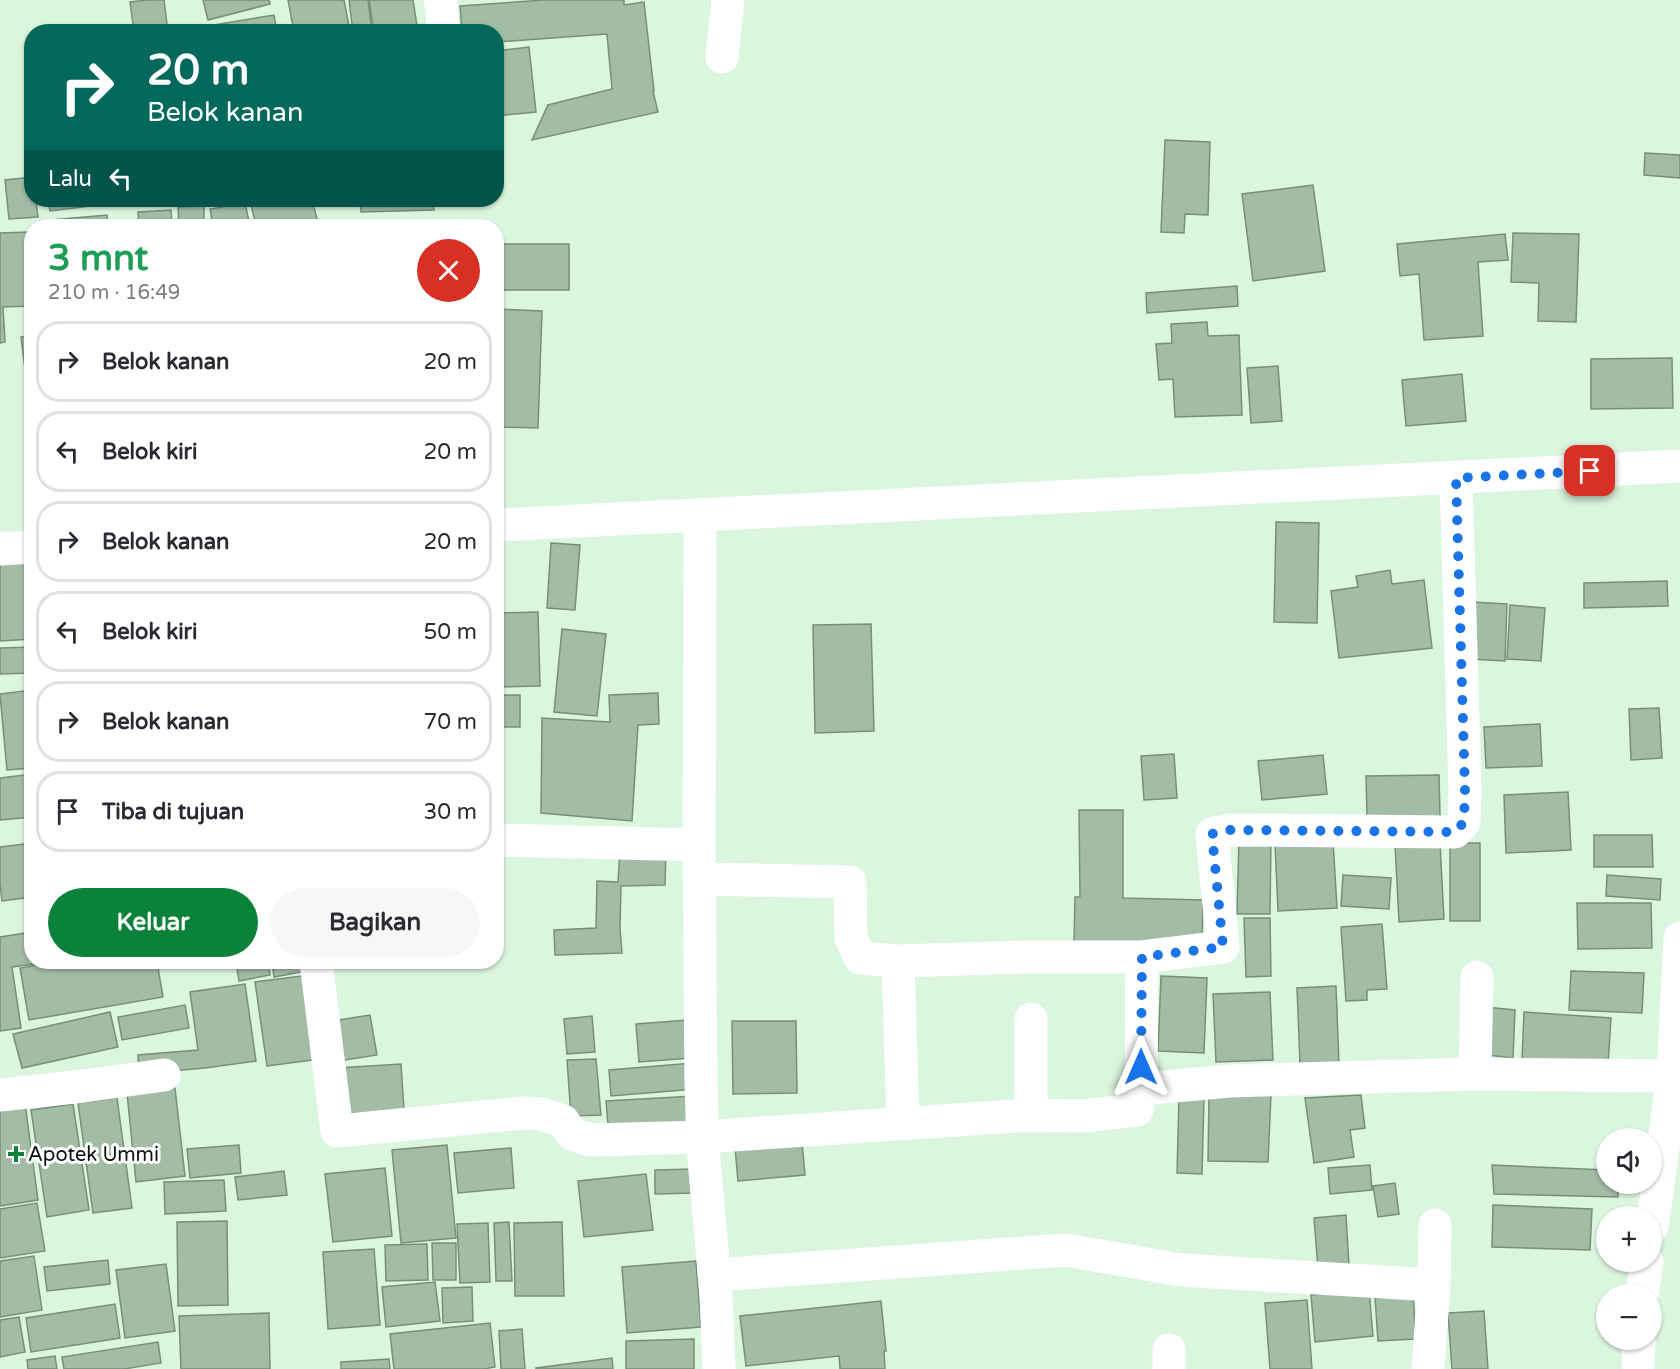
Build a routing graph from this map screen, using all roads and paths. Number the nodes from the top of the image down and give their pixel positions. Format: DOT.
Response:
graph roads {
  1 [pos="440,0"];
  2 [pos="728,0"];
  3 [pos="443,24"];
  4 [pos="722,57"];
  5 [pos="1680,466"];
  6 [pos="1456,478"];
  7 [pos="700,515"];
  8 [pos="504,525"];
  9 [pos="24,548"];
  10 [pos="0,549"];
  11 [pos="504,840"];
  12 [pos="699,845"];
  13 [pos="699,879"];
  14 [pos="1680,938"];
  15 [pos="1142,957"];
  16 [pos="898,961"];
  17 [pos="317,969"];
  18 [pos="1477,977"];
  19 [pos="1031,1019"];
  20 [pos="1678,1032"];
  21 [pos="164,1074"];
  22 [pos="1475,1074"];
  23 [pos="1673,1076"];
  24 [pos="1141,1089"];
  25 [pos="0,1095"];
  26 [pos="1031,1115"];
  27 [pos="903,1123"];
  28 [pos="703,1137"];
  29 [pos="1668,1190"];
  30 [pos="1661,1206"];
  31 [pos="1435,1225"];
  32 [pos="714,1275"];
  33 [pos="1434,1285"];
  34 [pos="1639,1350"];
  35 [pos="719,1369"];
  36 [pos="1428,1369"];
  37 [pos="1638,1369"];
  1 -- 3 [label="street"];
  2 -- 4 [label="street"];
  5 -- 6 [label="street"];
  6 -- 7 [label="street"];
  6 -- 15 [label="street"];
  7 -- 8 [label="street"];
  7 -- 12 [label="street"];
  9 -- 10 [label="street"];
  11 -- 12 [label="street"];
  12 -- 13 [label="street"];
  13 -- 16 [label="street"];
  13 -- 28 [label="street"];
  14 -- 20 [label="street"];
  15 -- 16 [label="street"];
  15 -- 24 [label="street"];
  16 -- 27 [label="street"];
  17 -- 28 [label="street"];
  18 -- 22 [label="street"];
  19 -- 26 [label="street"];
  20 -- 23 [label="street"];
  21 -- 25 [label="street"];
  22 -- 23 [label="street"];
  22 -- 24 [label="street"];
  23 -- 29 [label="street"];
  24 -- 26 [label="street"];
  26 -- 27 [label="street"];
  27 -- 28 [label="street"];
  28 -- 32 [label="street"];
  29 -- 30 [label="street"];
  31 -- 33 [label="street"];
  32 -- 33 [label="street"];
  32 -- 35 [label="street"];
  33 -- 36 [label="street"];
  34 -- 37 [label="street"];
}
